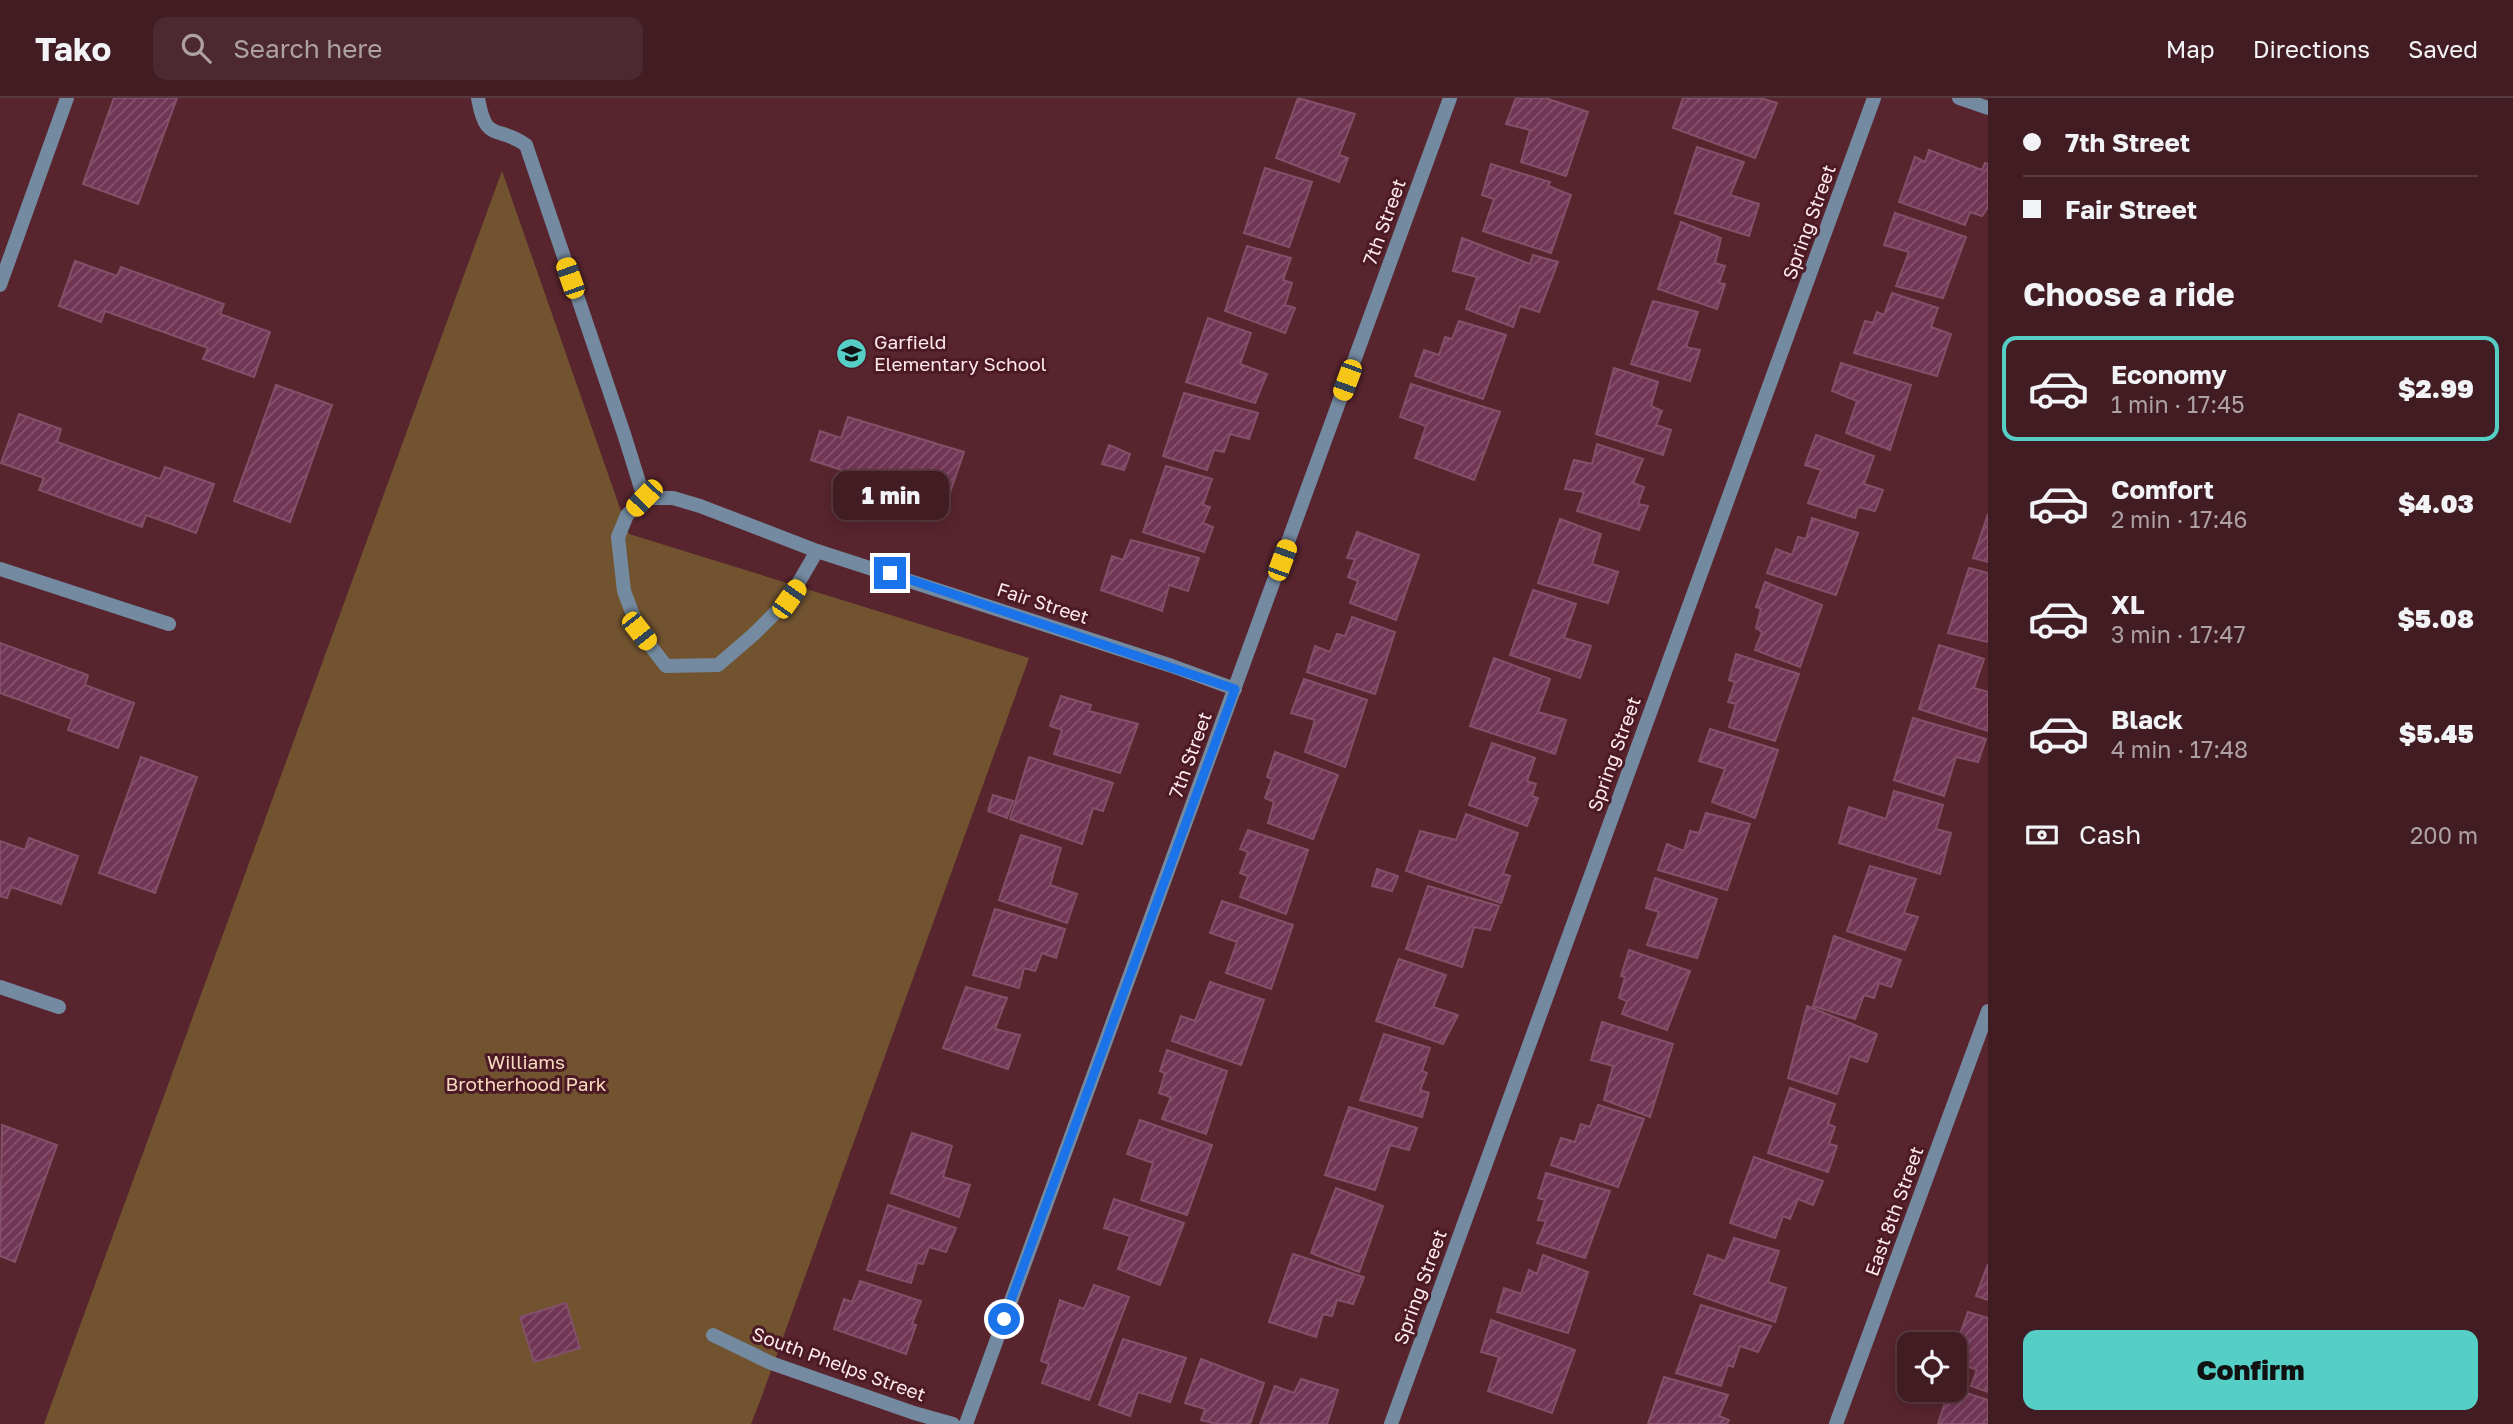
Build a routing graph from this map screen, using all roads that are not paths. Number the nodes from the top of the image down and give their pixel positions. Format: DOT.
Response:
graph roads {
  1 [pos="67,98"];
  2 [pos="478,98"];
  3 [pos="1450,98"];
  4 [pos="1874,98"];
  5 [pos="1959,98"];
  6 [pos="1988,108"];
  7 [pos="0,285"];
  8 [pos="644,498"];
  9 [pos="817,551"];
  10 [pos="0,569"];
  11 [pos="169,624"];
  12 [pos="1235,689"];
  13 [pos="0,987"];
  14 [pos="59,1007"];
  15 [pos="1988,1011"];
  16 [pos="713,1335"];
  17 [pos="953,1424"];
  18 [pos="965,1424"];
  19 [pos="1391,1424"];
  20 [pos="1836,1424"];
  1 -- 7 [label="street"];
  2 -- 8 [label="street"];
  3 -- 12 [label="street, 7th Street"];
  4 -- 19 [label="street, Spring Street"];
  5 -- 6 [label="street"];
  8 -- 9 [label="street, Fair Street"];
  8 -- 9 [label="street"];
  9 -- 12 [label="street, Fair Street"];
  10 -- 11 [label="street"];
  12 -- 18 [label="street, 7th Street"];
  13 -- 14 [label="street"];
  15 -- 20 [label="street, East 8th Street"];
  16 -- 17 [label="street, South Phelps Street"];
}
